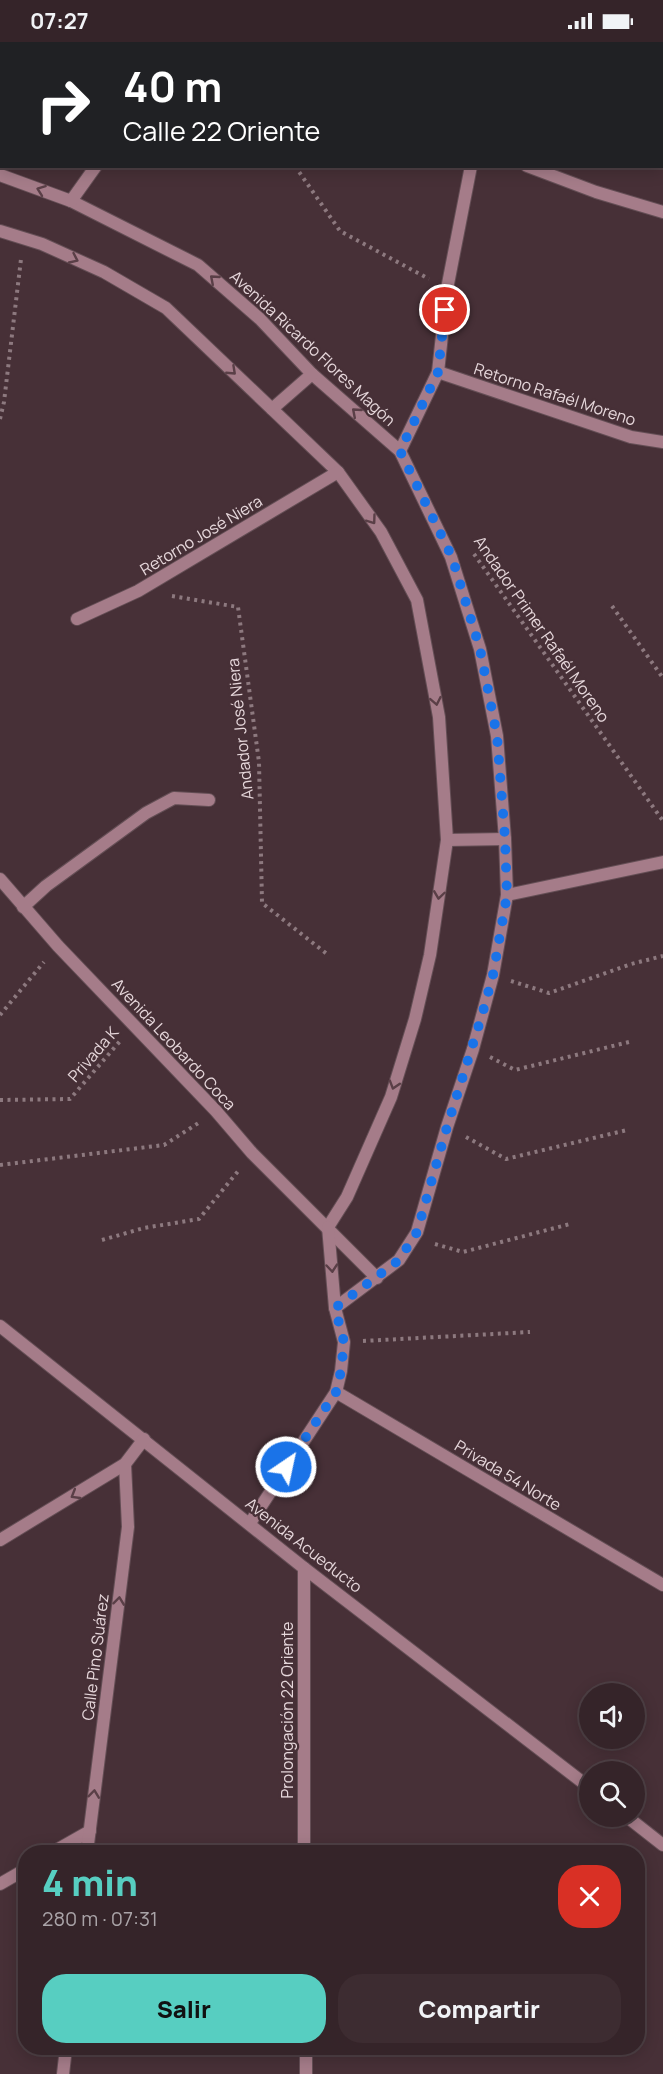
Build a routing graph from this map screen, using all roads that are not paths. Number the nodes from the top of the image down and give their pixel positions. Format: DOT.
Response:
graph roads {
  1 [pos="95,168"];
  2 [pos="471,168"];
  3 [pos="532,168"];
  4 [pos="0,175"];
  5 [pos="71,201"];
  6 [pos="663,212"];
  7 [pos="0,231"];
  8 [pos="438,372"];
  9 [pos="312,374"];
  10 [pos="272,408"];
  11 [pos="663,442"];
  12 [pos="400,451"];
  13 [pos="338,472"];
  14 [pos="77,619"];
  15 [pos="209,800"];
  16 [pos="505,838"];
  17 [pos="447,840"];
  18 [pos="663,862"];
  19 [pos="0,879"];
  20 [pos="507,895"];
  21 [pos="23,907"];
  22 [pos="328,1227"];
  23 [pos="377,1278"];
  24 [pos="335,1308"];
  25 [pos="0,1326"];
  26 [pos="336,1392"];
  27 [pos="144,1438"];
  28 [pos="125,1464"];
  29 [pos="250,1523"];
  30 [pos="0,1540"];
  31 [pos="304,1568"];
  32 [pos="663,1586"];
  33 [pos="579,1780"];
  34 [pos="640,1827"];
  35 [pos="90,1831"];
  36 [pos="65,1845"];
  37 [pos="88,1845"];
  38 [pos="304,1845"];
  39 [pos="663,1845"];
  40 [pos="18,1874"];
  41 [pos="0,1884"];
  42 [pos="65,2055"];
  43 [pos="306,2055"];
  44 [pos="63,2074"];
  45 [pos="306,2074"];
  1 -- 5 [label="street"];
  2 -- 8 [label="street"];
  3 -- 6 [label="street"];
  5 -- 4 [label="street, Avenida Ricardo Flores Magón, one-way"];
  9 -- 5 [label="street, Avenida Ricardo Flores Magón, one-way"];
  7 -- 10 [label="street, one-way"];
  8 -- 11 [label="street, Retorno Rafaél Moreno"];
  8 -- 12 [label="street"];
  9 -- 10 [label="street"];
  12 -- 9 [label="street, Avenida Ricardo Flores Magón, one-way"];
  10 -- 13 [label="street"];
  12 -- 16 [label="street, Avenida Ricardo Flores Magón"];
  13 -- 14 [label="street, Retorno José Niera"];
  13 -- 17 [label="street, one-way"];
  15 -- 21 [label="street"];
  16 -- 17 [label="street"];
  16 -- 20 [label="street, Avenida Ricardo Flores Magón"];
  17 -- 22 [label="street, one-way"];
  18 -- 20 [label="street"];
  19 -- 21 [label="street, Avenida Leobardo Coca"];
  20 -- 23 [label="street, Avenida Ricardo Flores Magón"];
  21 -- 22 [label="street, Avenida Leobardo Coca"];
  22 -- 23 [label="street, Avenida Leobardo Coca"];
  22 -- 24 [label="street, one-way"];
  23 -- 24 [label="street, Avenida Ricardo Flores Magón"];
  24 -- 26 [label="street"];
  25 -- 27 [label="street, Avenida Acueducto"];
  26 -- 29 [label="street"];
  26 -- 32 [label="street, Privada 54 Norte"];
  27 -- 28 [label="street"];
  27 -- 29 [label="street, Avenida Acueducto"];
  28 -- 30 [label="street, one-way"];
  35 -- 28 [label="street, Calle Pino Suárez, one-way"];
  29 -- 31 [label="street, Avenida Acueducto"];
  31 -- 33 [label="street, Avenida Acueducto"];
  31 -- 38 [label="street, Prolongación 22 Oriente"];
  34 -- 39 [label="street"];
  35 -- 36 [label="street"];
  35 -- 37 [label="street, Calle Pino Suárez"];
  40 -- 41 [label="street"];
  42 -- 44 [label="street"];
  43 -- 45 [label="street"];
}
